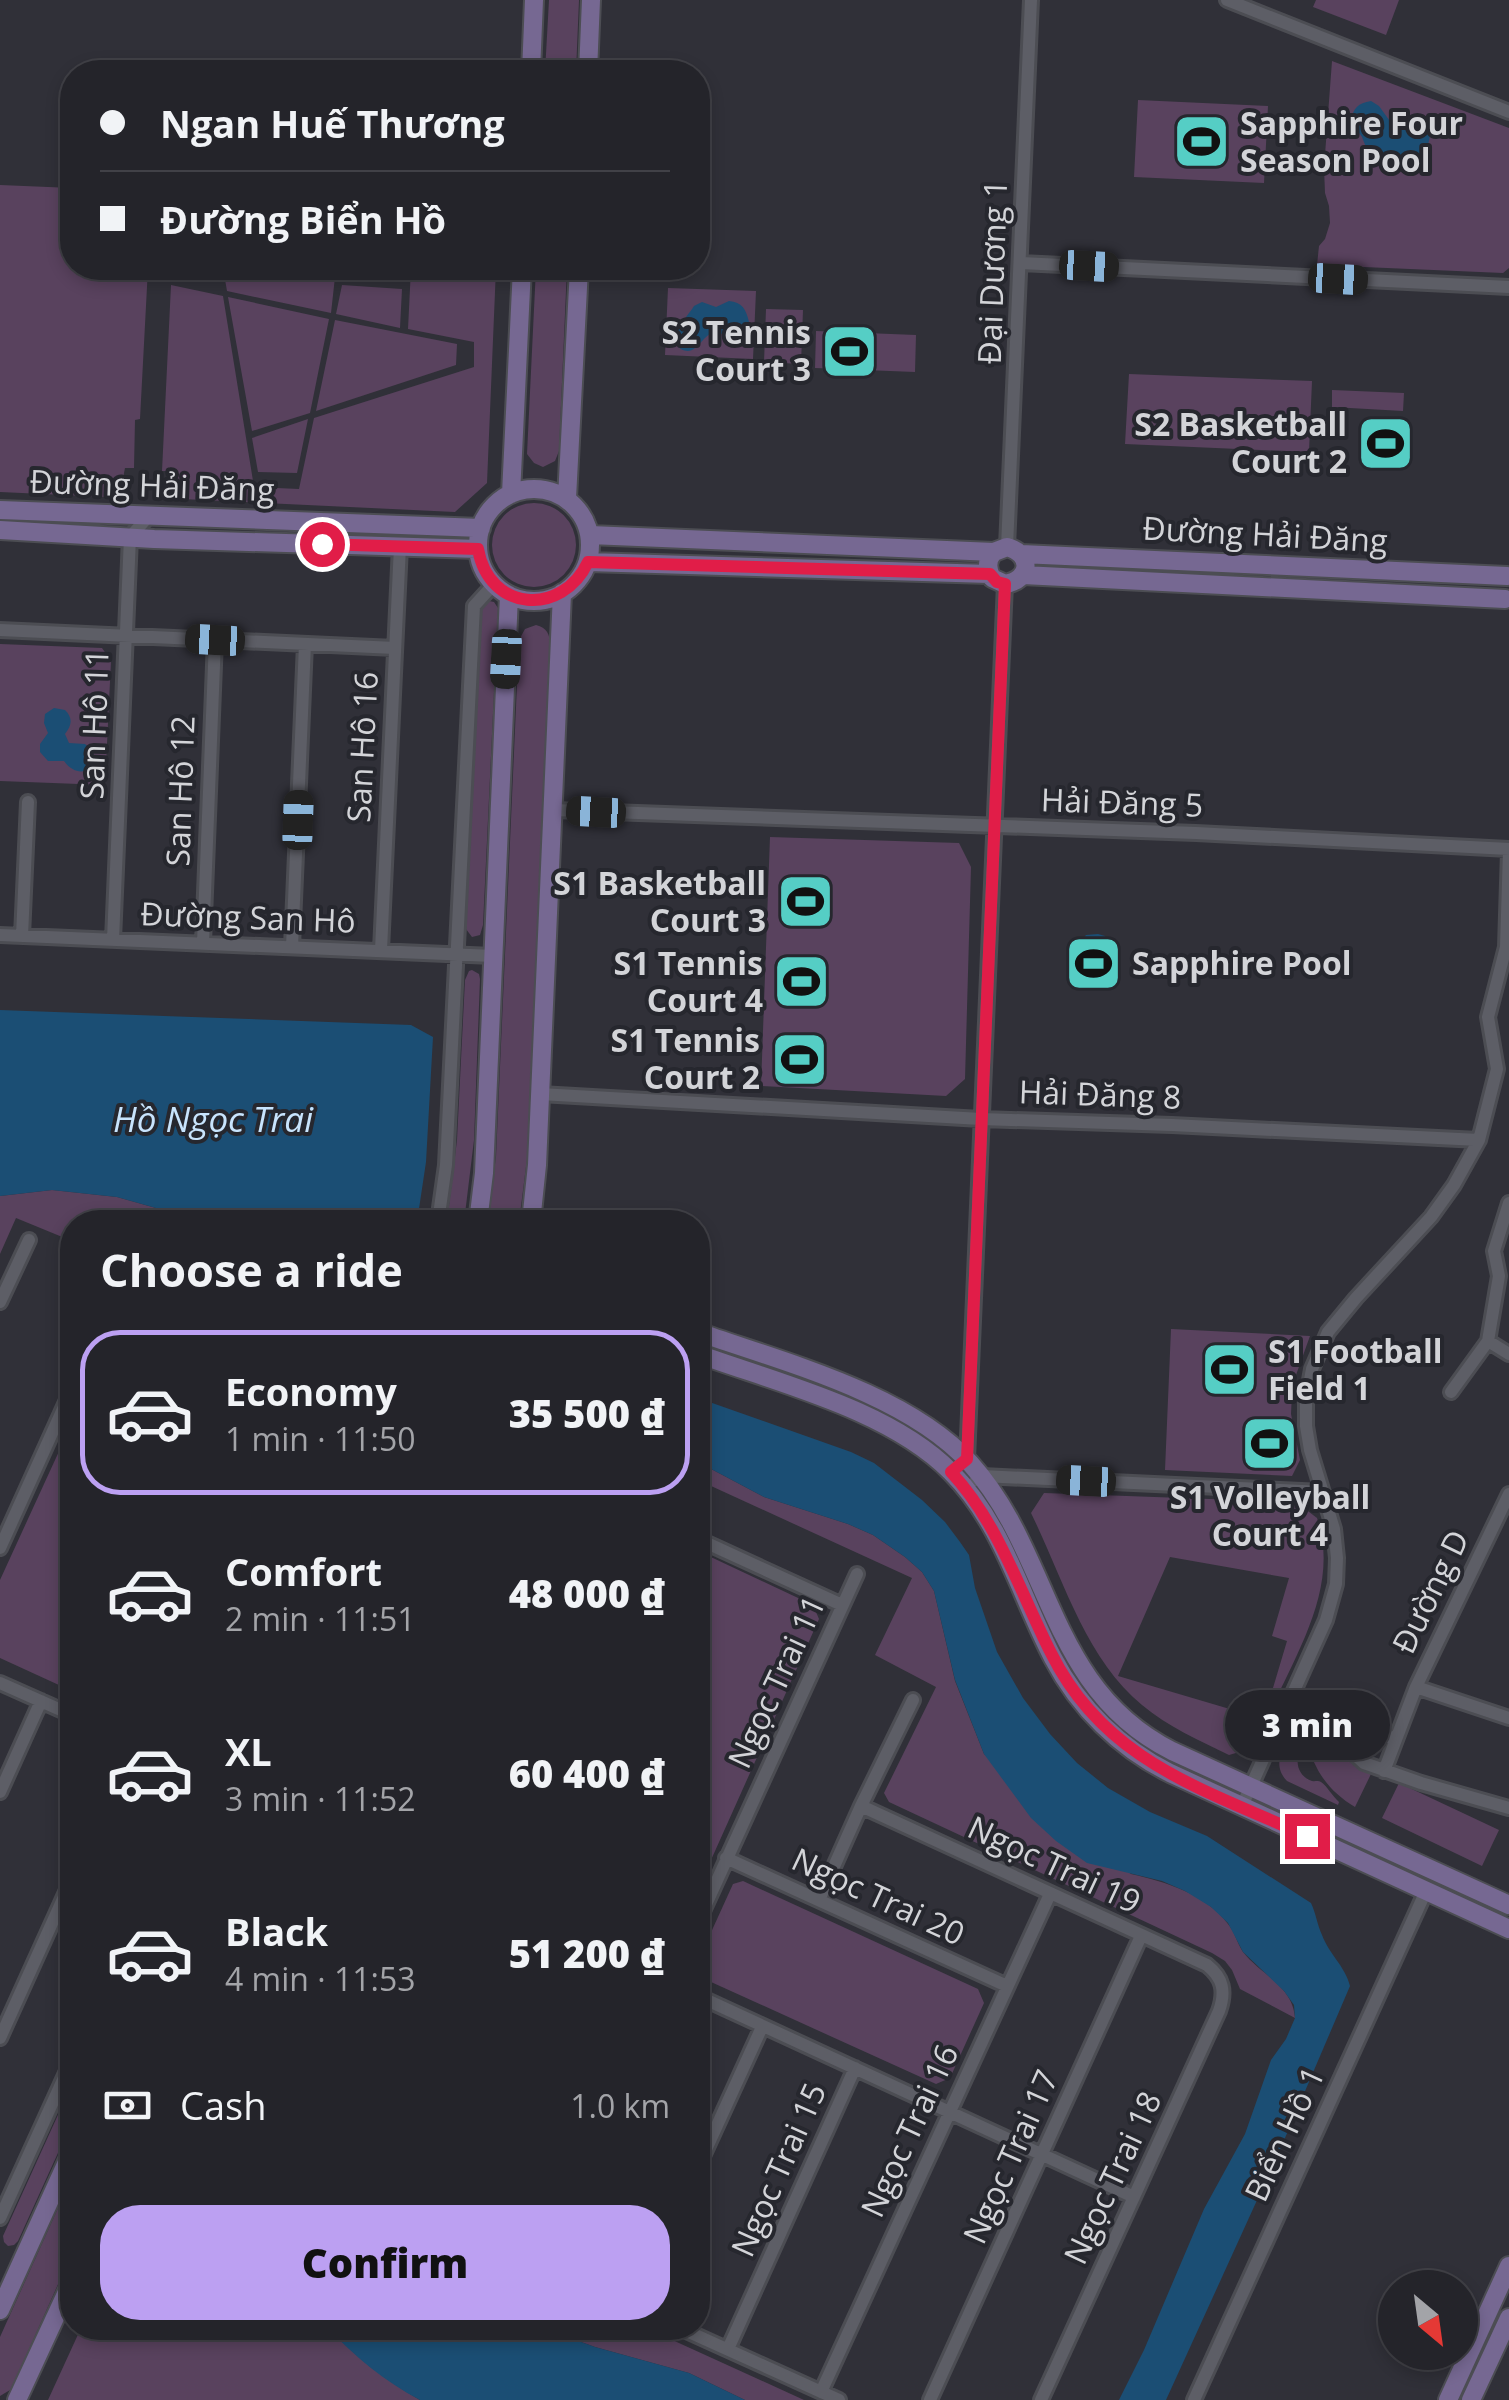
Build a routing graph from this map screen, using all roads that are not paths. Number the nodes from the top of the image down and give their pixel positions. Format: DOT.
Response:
graph roads {
  1 [pos="534,0"];
  2 [pos="591,0"];
  3 [pos="1031,0"];
  4 [pos="1227,0"];
  5 [pos="532,60"];
  6 [pos="588,60"];
  7 [pos="1509,112"];
  8 [pos="1021,262"];
  9 [pos="521,280"];
  10 [pos="577,280"];
  11 [pos="1509,288"];
  12 [pos="511,494"];
  13 [pos="567,498"];
  14 [pos="0,510"];
  15 [pos="148,517"];
  16 [pos="481,528"];
  17 [pos="0,530"];
  18 [pos="590,534"];
  19 [pos="130,538"];
  20 [pos="154,538"];
  21 [pos="400,546"];
  22 [pos="478,549"];
  23 [pos="1007,551"];
  24 [pos="588,562"];
  25 [pos="1023,575"];
  26 [pos="1508,575"];
  27 [pos="998,579"];
  28 [pos="502,589"];
  29 [pos="562,592"];
  30 [pos="1507,602"];
  31 [pos="0,630"];
  32 [pos="126,635"];
  33 [pos="215,640"];
  34 [pos="305,644"];
  35 [pos="395,648"];
  36 [pos="28,802"];
  37 [pos="554,810"];
  38 [pos="995,827"];
  39 [pos="1509,850"];
  40 [pos="0,935"];
  41 [pos="22,936"];
  42 [pos="113,940"];
  43 [pos="203,943"];
  44 [pos="292,947"];
  45 [pos="380,950"];
  46 [pos="458,954"];
  47 [pos="493,956"];
  48 [pos="540,1094"];
  49 [pos="981,1118"];
  50 [pos="1478,1140"];
  51 [pos="1509,1203"];
  52 [pos="440,1210"];
  53 [pos="480,1210"];
  54 [pos="532,1210"];
  55 [pos="28,1240"];
  56 [pos="0,1302"];
  57 [pos="710,1336"];
  58 [pos="1488,1342"];
  59 [pos="1509,1354"];
  60 [pos="710,1358"];
  61 [pos="1452,1392"];
  62 [pos="60,1416"];
  63 [pos="967,1459"];
  64 [pos="951,1472"];
  65 [pos="973,1482"];
  66 [pos="1323,1492"];
  67 [pos="1508,1497"];
  68 [pos="710,1544"];
  69 [pos="0,1548"];
  70 [pos="857,1574"];
  71 [pos="842,1605"];
  72 [pos="0,1682"];
  73 [pos="1416,1687"];
  74 [pos="913,1700"];
  75 [pos="41,1701"];
  76 [pos="60,1710"];
  77 [pos="1282,1716"];
  78 [pos="1509,1718"];
  79 [pos="1338,1731"];
  80 [pos="1396,1738"];
  81 [pos="1384,1770"];
  82 [pos="1250,1787"];
  83 [pos="0,1792"];
  84 [pos="861,1806"];
  85 [pos="1242,1806"];
  86 [pos="1509,1808"];
  87 [pos="726,1858"];
  88 [pos="1426,1890"];
  89 [pos="1050,1894"];
  90 [pos="710,1895"];
  91 [pos="819,1900"];
  92 [pos="60,1906"];
  93 [pos="1509,1906"];
  94 [pos="1509,1928"];
  95 [pos="1140,1936"];
  96 [pos="1220,1978"];
  97 [pos="1007,1986"];
  98 [pos="710,2002"];
  99 [pos="762,2027"];
  100 [pos="0,2038"];
  101 [pos="855,2068"];
  102 [pos="60,2086"];
  103 [pos="949,2111"];
  104 [pos="710,2142"];
  105 [pos="1042,2156"];
  106 [pos="60,2174"];
  107 [pos="1134,2197"];
  108 [pos="0,2218"];
  109 [pos="1509,2266"];
  110 [pos="5,2285"];
  111 [pos="60,2308"];
  112 [pos="0,2310"];
  113 [pos="1509,2318"];
  114 [pos="707,2340"];
  115 [pos="728,2349"];
  116 [pos="821,2392"];
  117 [pos="17,2400"];
  118 [pos="839,2400"];
  119 [pos="930,2400"];
  120 [pos="1041,2400"];
  121 [pos="1194,2400"];
  122 [pos="1448,2400"];
  123 [pos="1471,2400"];
  1 -- 5 [label="street"];
  2 -- 6 [label="street"];
  3 -- 8 [label="street, Đại Dương 1"];
  4 -- 7 [label="street"];
  8 -- 11 [label="street"];
  8 -- 23 [label="street, Đại Dương 1"];
  9 -- 12 [label="street"];
  10 -- 13 [label="street"];
  12 -- 13 [label="street"];
  12 -- 16 [label="street"];
  13 -- 18 [label="street"];
  14 -- 15 [label="street, Đường Hải Đăng"];
  15 -- 16 [label="street, Đường Hải Đăng"];
  15 -- 19 [label="street"];
  15 -- 20 [label="street"];
  16 -- 22 [label="street"];
  17 -- 19 [label="street, Đường Hải Đăng"];
  18 -- 23 [label="street, Đường Hải Đăng"];
  18 -- 24 [label="street"];
  19 -- 20 [label="street, Đường Hải Đăng"];
  19 -- 32 [label="street, San Hô 11"];
  20 -- 21 [label="street, Đường Hải Đăng"];
  21 -- 22 [label="street, Đường Hải Đăng"];
  21 -- 35 [label="street, San Hô 16"];
  22 -- 28 [label="street"];
  23 -- 25 [label="street"];
  23 -- 26 [label="street, Đường Hải Đăng"];
  23 -- 27 [label="street"];
  24 -- 27 [label="street"];
  24 -- 29 [label="street"];
  25 -- 27 [label="street"];
  25 -- 30 [label="street, Đường Hải Đăng"];
  26 -- 30 [label="street"];
  27 -- 38 [label="street"];
  28 -- 29 [label="street"];
  28 -- 46 [label="street"];
  28 -- 47 [label="street"];
  29 -- 37 [label="street"];
  31 -- 32 [label="street"];
  32 -- 33 [label="street"];
  32 -- 42 [label="street, San Hô 11"];
  33 -- 34 [label="street"];
  33 -- 43 [label="street, San Hô 12"];
  34 -- 35 [label="street"];
  34 -- 44 [label="street"];
  35 -- 45 [label="street, San Hô 16"];
  36 -- 41 [label="street"];
  37 -- 38 [label="street, Hải Đăng 5"];
  37 -- 48 [label="street"];
  38 -- 39 [label="street, Hải Đăng 5"];
  38 -- 49 [label="street"];
  39 -- 50 [label="street"];
  40 -- 41 [label="street, Đường San Hô"];
  41 -- 42 [label="street, Đường San Hô"];
  42 -- 43 [label="street, Đường San Hô"];
  43 -- 44 [label="street, Đường San Hô"];
  44 -- 45 [label="street, Đường San Hô"];
  45 -- 46 [label="street, Đường San Hô"];
  46 -- 47 [label="street, Đường San Hô"];
  46 -- 52 [label="street"];
  47 -- 53 [label="street"];
  48 -- 49 [label="street, Hải Đăng 8"];
  48 -- 54 [label="street"];
  49 -- 50 [label="street, Hải Đăng 8"];
  49 -- 63 [label="street"];
  50 -- 66 [label="street"];
  51 -- 58 [label="street"];
  55 -- 56 [label="street"];
  57 -- 63 [label="street"];
  58 -- 59 [label="street"];
  58 -- 61 [label="street"];
  60 -- 64 [label="street"];
  62 -- 69 [label="street"];
  63 -- 64 [label="street"];
  63 -- 65 [label="street"];
  64 -- 65 [label="street"];
  65 -- 66 [label="street"];
  65 -- 82 [label="street"];
  65 -- 85 [label="street"];
  66 -- 77 [label="street"];
  67 -- 73 [label="street, Đường D"];
  68 -- 71 [label="street"];
  70 -- 71 [label="street, Ngọc Trai 11"];
  71 -- 87 [label="street, Ngọc Trai 11"];
  72 -- 75 [label="street"];
  73 -- 78 [label="street"];
  73 -- 80 [label="street, Đường D"];
  74 -- 84 [label="street"];
  75 -- 76 [label="street"];
  75 -- 83 [label="street"];
  77 -- 79 [label="street"];
  77 -- 82 [label="street"];
  79 -- 80 [label="street"];
  79 -- 81 [label="street"];
  80 -- 81 [label="street, Đường D"];
  81 -- 86 [label="street"];
  82 -- 85 [label="street"];
  82 -- 93 [label="street"];
  84 -- 89 [label="street, Ngọc Trai 19"];
  84 -- 91 [label="street"];
  85 -- 88 [label="street"];
  87 -- 90 [label="street, Ngọc Trai 11"];
  87 -- 91 [label="street, Ngọc Trai 20"];
  88 -- 94 [label="street"];
  88 -- 121 [label="street, Biển Hồ 1"];
  89 -- 95 [label="street, Ngọc Trai 19"];
  89 -- 97 [label="street, Ngọc Trai 16"];
  91 -- 97 [label="street, Ngọc Trai 20"];
  92 -- 100 [label="street"];
  95 -- 96 [label="street, Ngọc Trai 19"];
  95 -- 105 [label="street, Ngọc Trai 17"];
  96 -- 107 [label="street, Ngọc Trai 18"];
  97 -- 103 [label="street, Ngọc Trai 16"];
  98 -- 99 [label="street"];
  99 -- 101 [label="street"];
  99 -- 104 [label="street"];
  101 -- 103 [label="street"];
  101 -- 115 [label="street, Ngọc Trai 15"];
  102 -- 108 [label="street"];
  103 -- 105 [label="street"];
  103 -- 116 [label="street, Ngọc Trai 16"];
  105 -- 107 [label="street"];
  105 -- 119 [label="street, Ngọc Trai 17"];
  106 -- 110 [label="street"];
  107 -- 120 [label="street, Ngọc Trai 18"];
  109 -- 122 [label="street"];
  110 -- 112 [label="street"];
  111 -- 117 [label="street"];
  113 -- 123 [label="street"];
  114 -- 115 [label="street"];
  115 -- 116 [label="street"];
  116 -- 118 [label="street"];
}
